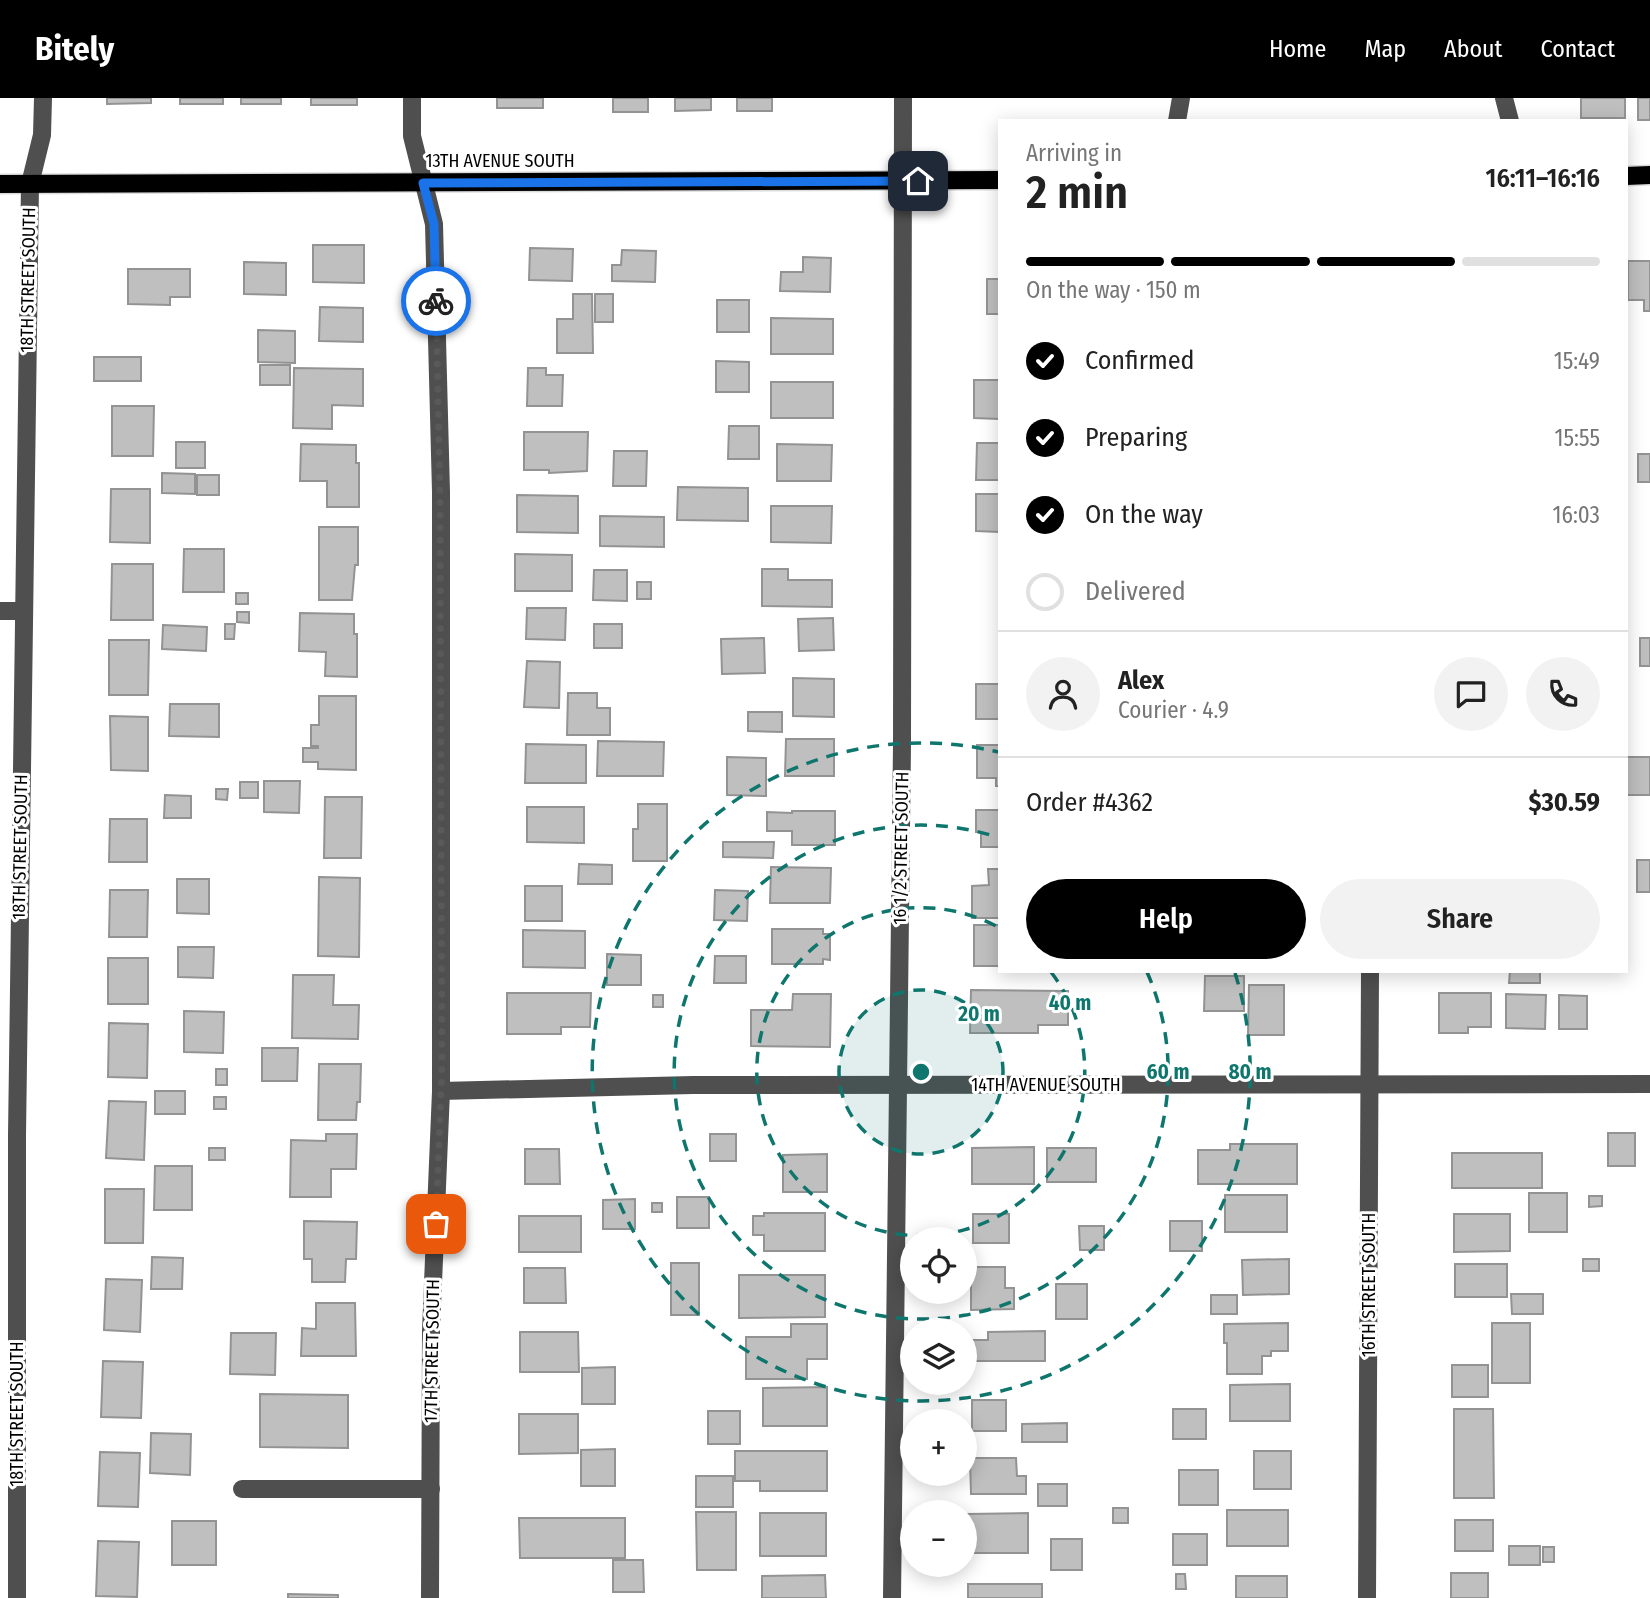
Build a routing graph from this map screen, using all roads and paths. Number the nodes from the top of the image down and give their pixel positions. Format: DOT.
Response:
graph roads {
  1 [pos="43,98"];
  2 [pos="412,98"];
  3 [pos="903,98"];
  4 [pos="1181,98"];
  5 [pos="1504,98"];
  6 [pos="1177,119"];
  7 [pos="1509,119"];
  8 [pos="1628,176"];
  9 [pos="1650,176"];
  10 [pos="998,180"];
  11 [pos="903,181"];
  12 [pos="423,183"];
  13 [pos="0,184"];
  14 [pos="30,184"];
  15 [pos="0,611"];
  16 [pos="23,611"];
  17 [pos="1370,973"];
  18 [pos="1650,1084"];
  19 [pos="1370,1085"];
  20 [pos="897,1086"];
  21 [pos="442,1091"];
  22 [pos="242,1489"];
  23 [pos="430,1489"];
  24 [pos="17,1598"];
  25 [pos="430,1598"];
  26 [pos="892,1598"];
  27 [pos="1367,1598"];
  1 -- 14 [label="street, 18TH STREET SOUTH"];
  2 -- 12 [label="street, 17TH STREET SOUTH"];
  3 -- 11 [label="street, 16 1/2 STREET SOUTH"];
  4 -- 6 [label="street"];
  5 -- 7 [label="street"];
  8 -- 9 [label="main road"];
  10 -- 11 [label="main road, 13TH AVENUE SOUTH"];
  11 -- 12 [label="main road, 13TH AVENUE SOUTH"];
  11 -- 20 [label="street, 16 1/2 STREET SOUTH"];
  12 -- 14 [label="main road, 13TH AVENUE SOUTH"];
  12 -- 21 [label="street, 17TH STREET SOUTH"];
  13 -- 14 [label="main road, 13TH AVENUE SOUTH"];
  14 -- 16 [label="street, 18TH STREET SOUTH"];
  15 -- 16 [label="street"];
  16 -- 24 [label="street, 18TH STREET SOUTH"];
  17 -- 19 [label="street, 16TH STREET SOUTH"];
  18 -- 19 [label="street, 14TH AVENUE SOUTH"];
  19 -- 20 [label="street, 14TH AVENUE SOUTH"];
  19 -- 27 [label="street, 16TH STREET SOUTH"];
  20 -- 21 [label="street, 14TH AVENUE SOUTH"];
  20 -- 26 [label="street, 16 1/2 STREET SOUTH"];
  21 -- 23 [label="street, 17TH STREET SOUTH"];
  22 -- 23 [label="street"];
  23 -- 25 [label="street, 17TH STREET SOUTH"];
}
